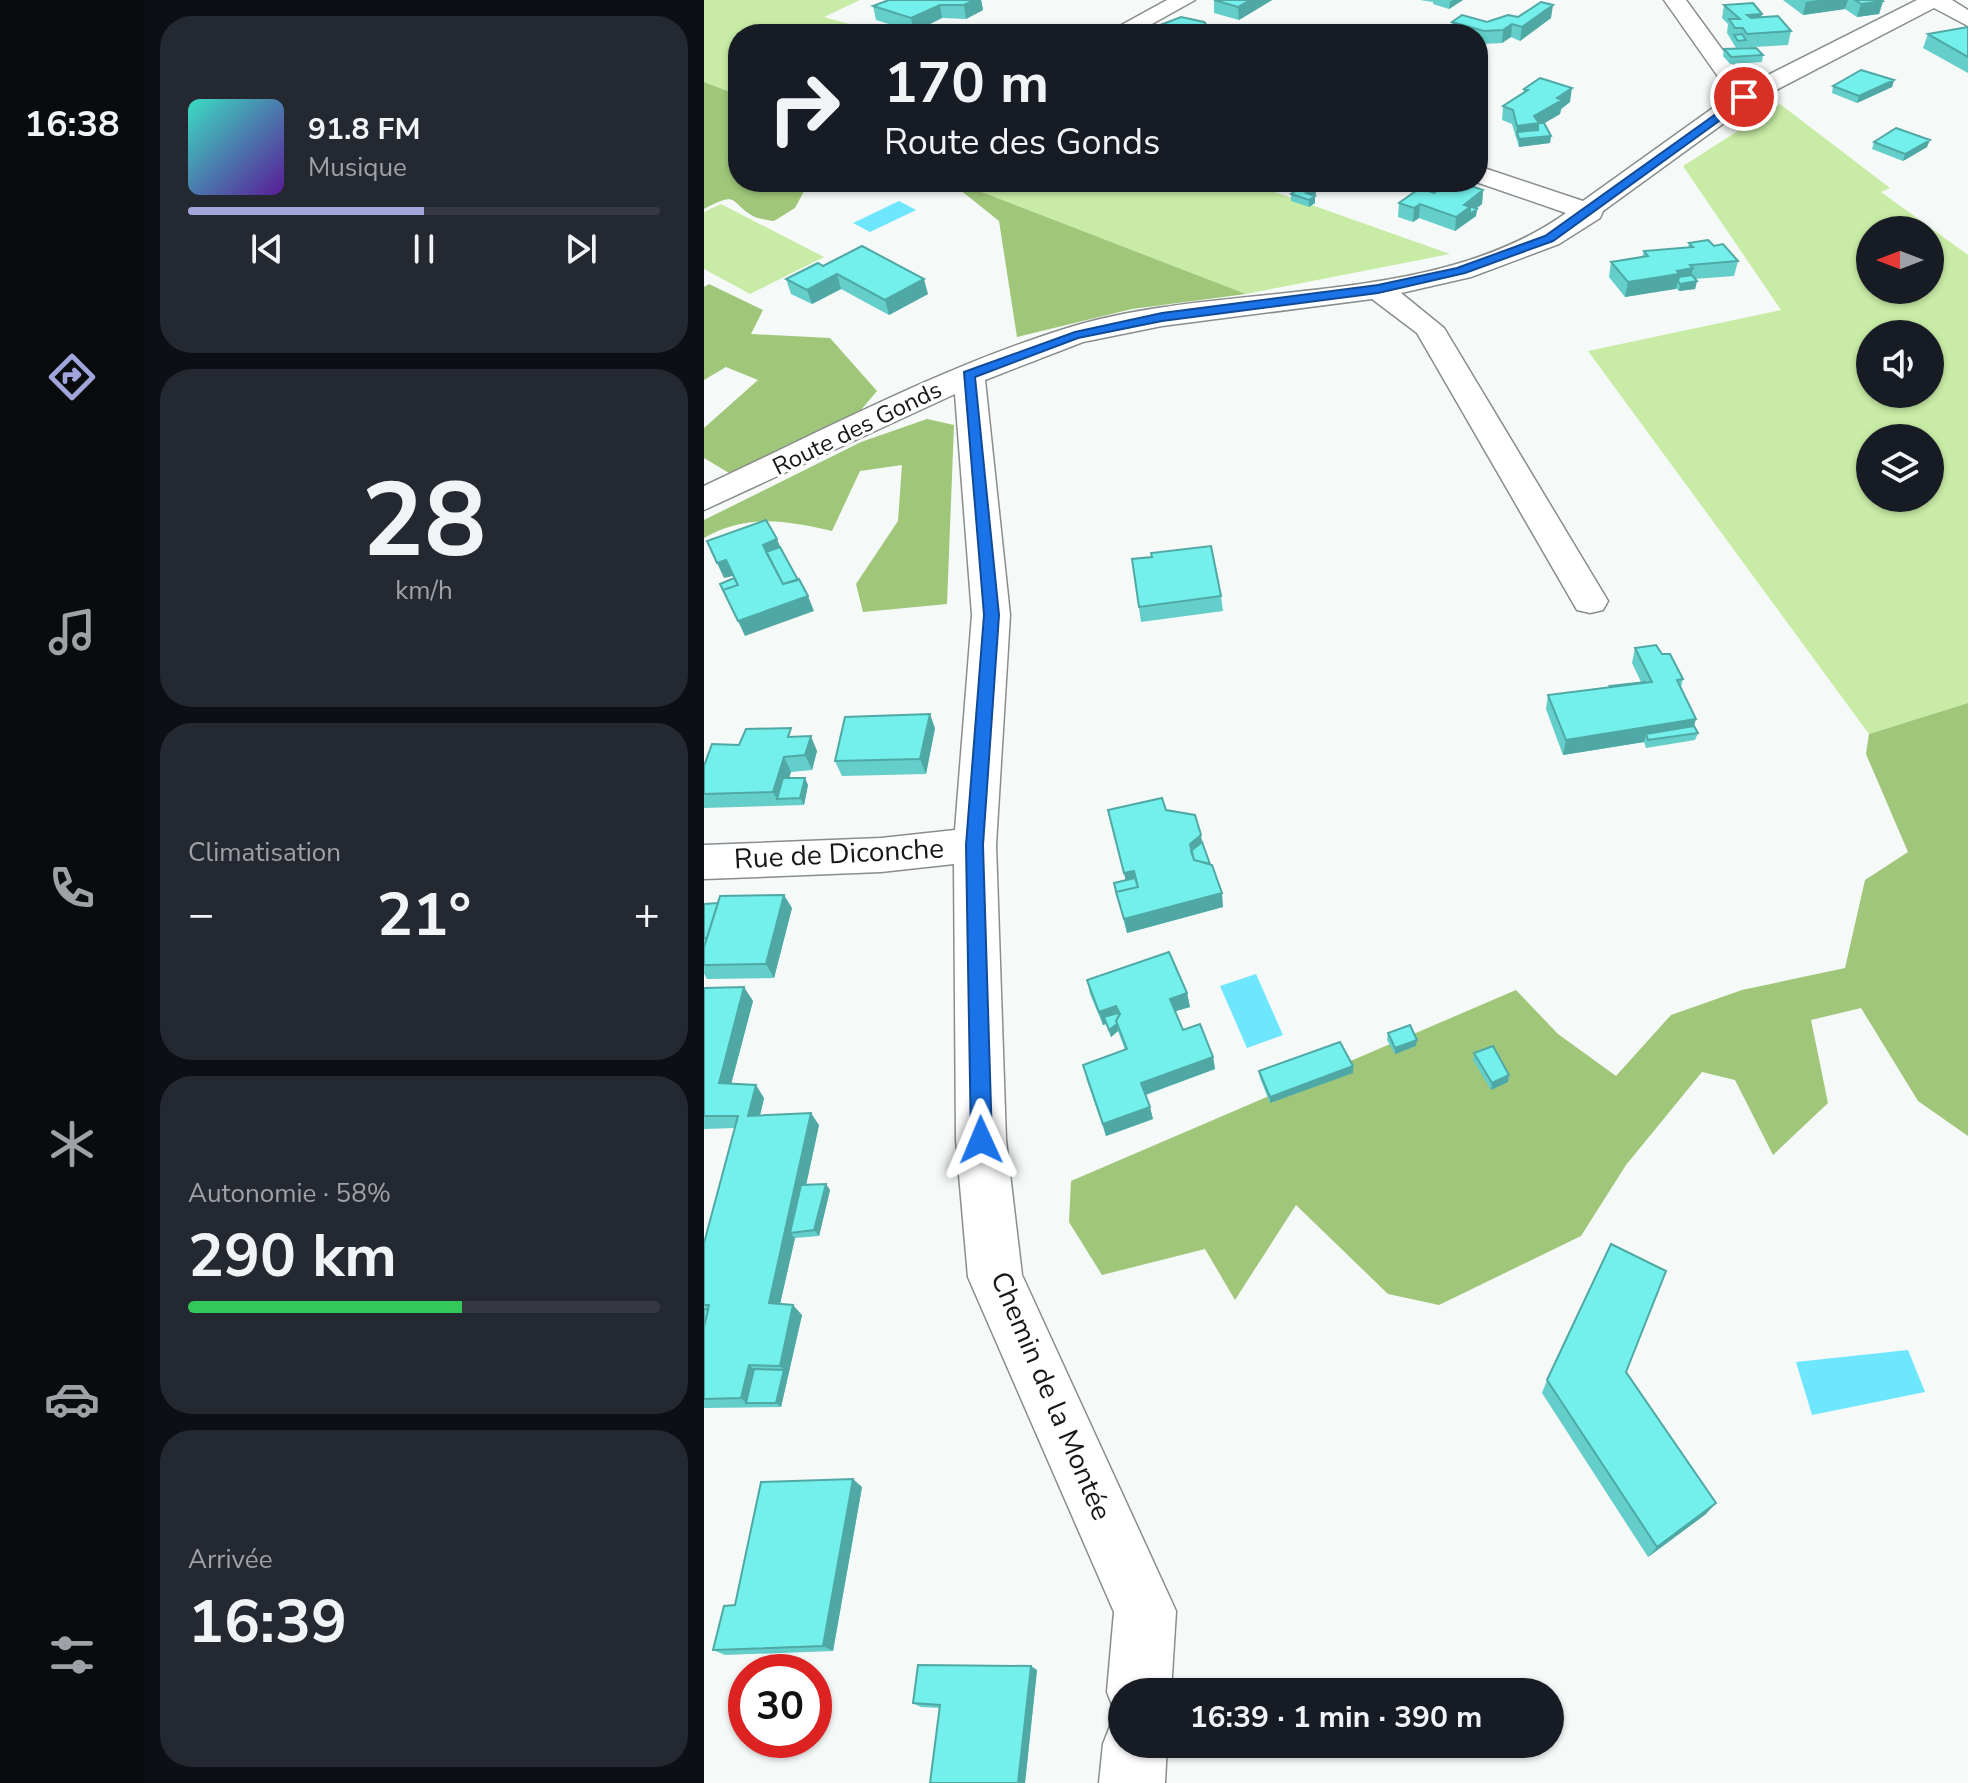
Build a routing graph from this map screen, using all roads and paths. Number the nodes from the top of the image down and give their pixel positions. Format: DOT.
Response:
graph roads {
  1 [pos="1184,0"];
  2 [pos="1675,0"];
  3 [pos="1935,0"];
  4 [pos="1968,19"];
  5 [pos="1136,24"];
  6 [pos="1744,97"];
  7 [pos="1488,177"];
  8 [pos="1590,212"];
  9 [pos="1378,289"];
  10 [pos="969,375"];
  11 [pos="704,499"];
  12 [pos="1590,601"];
  13 [pos="975,845"];
  14 [pos="704,862"];
  15 [pos="1140,1678"];
  16 [pos="1134,1758"];
  17 [pos="1132,1783"];
  1 -- 5 [label="street"];
  2 -- 6 [label="street"];
  3 -- 4 [label="street"];
  3 -- 6 [label="street, Route des Gonds"];
  6 -- 8 [label="street, Route des Gonds"];
  7 -- 8 [label="street"];
  8 -- 9 [label="street, Route des Gonds"];
  9 -- 10 [label="street, Route des Gonds"];
  9 -- 12 [label="street"];
  10 -- 11 [label="street, Route des Gonds"];
  10 -- 13 [label="street, Chemin de la Montée"];
  13 -- 14 [label="street, Rue de Diconche"];
  13 -- 15 [label="street, Chemin de la Montée"];
  16 -- 17 [label="street"];
}
